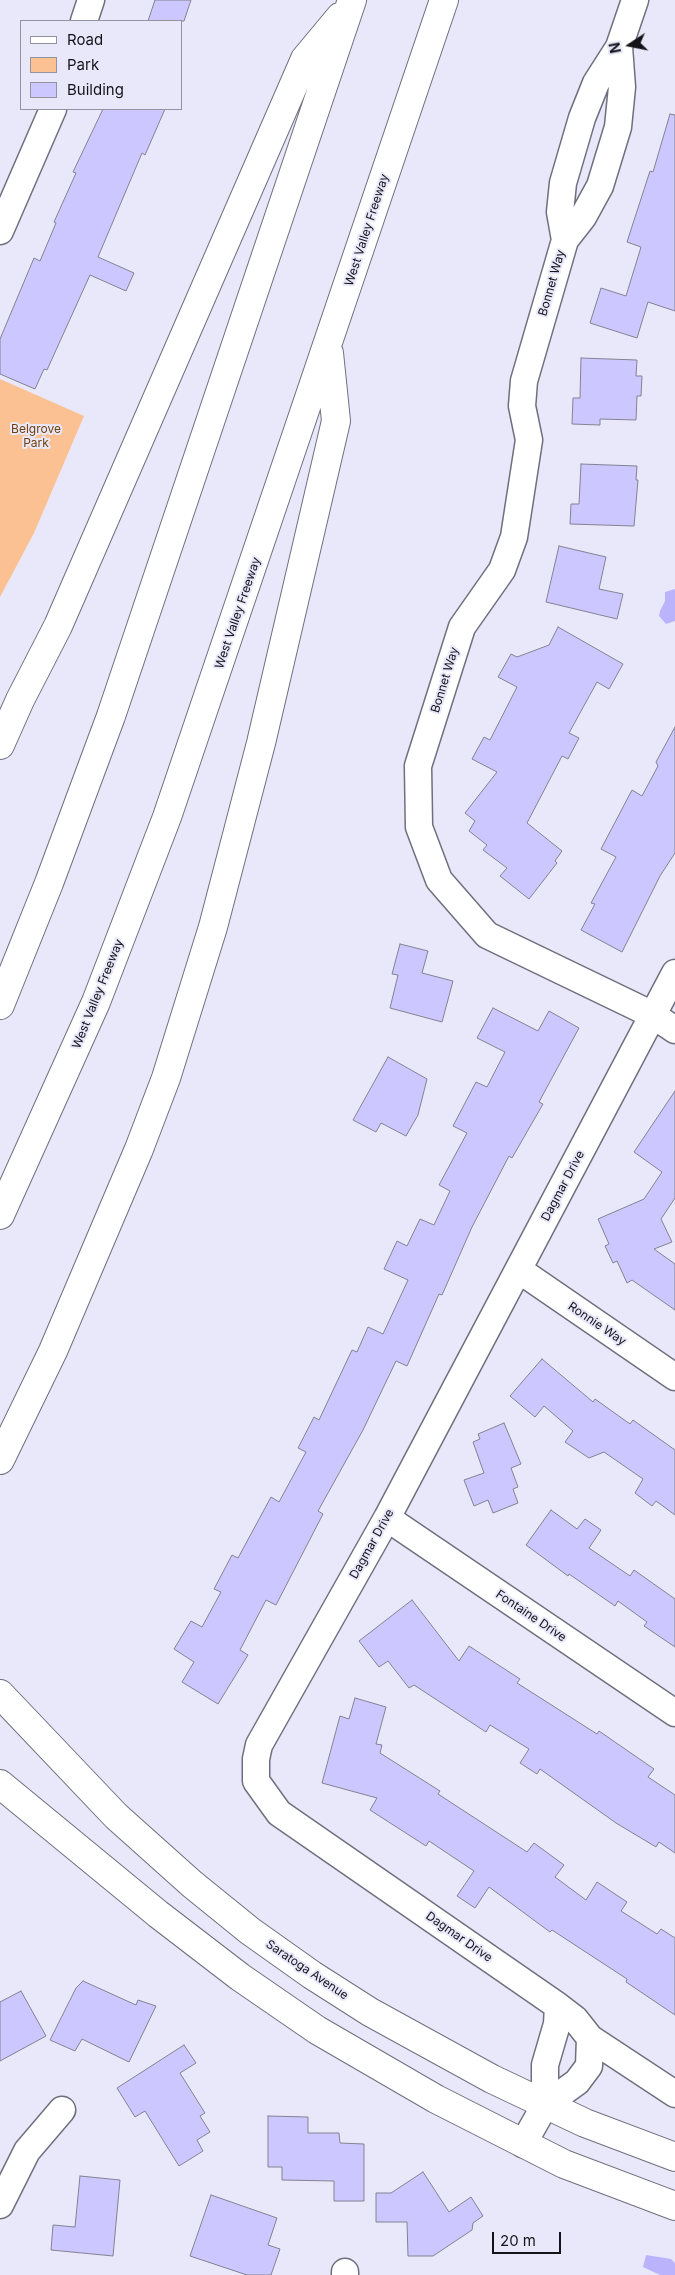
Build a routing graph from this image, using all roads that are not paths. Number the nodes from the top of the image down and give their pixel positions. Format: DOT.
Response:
graph roads {
  1 [pos="91,0"];
  2 [pos="444,0"];
  3 [pos="635,0"];
  4 [pos="351,3"];
  5 [pos="84,20"];
  6 [pos="619,47"];
  7 [pos="53,110"];
  8 [pos="0,231"];
  9 [pos="564,240"];
  10 [pos="328,345"];
  11 [pos="0,745"];
  12 [pos="675,973"];
  13 [pos="0,1005"];
  14 [pos="653,1015"];
  15 [pos="675,1030"];
  16 [pos="0,1215"];
  17 [pos="519,1270"];
  18 [pos="675,1377"];
  19 [pos="0,1460"];
  20 [pos="387,1518"];
  21 [pos="0,1694"];
  22 [pos="675,1713"];
  23 [pos="0,1784"];
  24 [pos="558,2006"];
  25 [pos="590,2038"];
  26 [pos="675,2094"];
  27 [pos="544,2105"];
  28 [pos="62,2110"];
  29 [pos="523,2144"];
  30 [pos="675,2157"];
  31 [pos="0,2205"];
  32 [pos="675,2206"];
  1 -- 5 [label="street"];
  2 -- 10 [label="main road, West Valley Freeway"];
  3 -- 6 [label="street, Bonnet Way"];
  4 -- 11 [label="main road"];
  4 -- 13 [label="main road"];
  6 -- 9 [label="street, Bonnet Way"];
  6 -- 9 [label="street, Bonnet Way"];
  7 -- 8 [label="street"];
  9 -- 14 [label="street, Bonnet Way"];
  10 -- 16 [label="main road, West Valley Freeway"];
  10 -- 19 [label="main road"];
  12 -- 14 [label="street, Dagmar Drive"];
  14 -- 15 [label="street, Bonnet Way"];
  14 -- 17 [label="street, Dagmar Drive"];
  17 -- 18 [label="street, Ronnie Way"];
  17 -- 20 [label="street, Dagmar Drive"];
  20 -- 22 [label="street, Fontaine Drive"];
  20 -- 24 [label="street, Dagmar Drive"];
  21 -- 27 [label="main road, Saratoga Avenue"];
  23 -- 29 [label="main road"];
  24 -- 25 [label="street, Dagmar Drive"];
  24 -- 27 [label="street"];
  25 -- 26 [label="street, Dagmar Drive"];
  25 -- 27 [label="street"];
  27 -- 29 [label="street"];
  27 -- 30 [label="main road, Saratoga Avenue"];
  28 -- 31 [label="street"];
  29 -- 32 [label="main road"];
}
